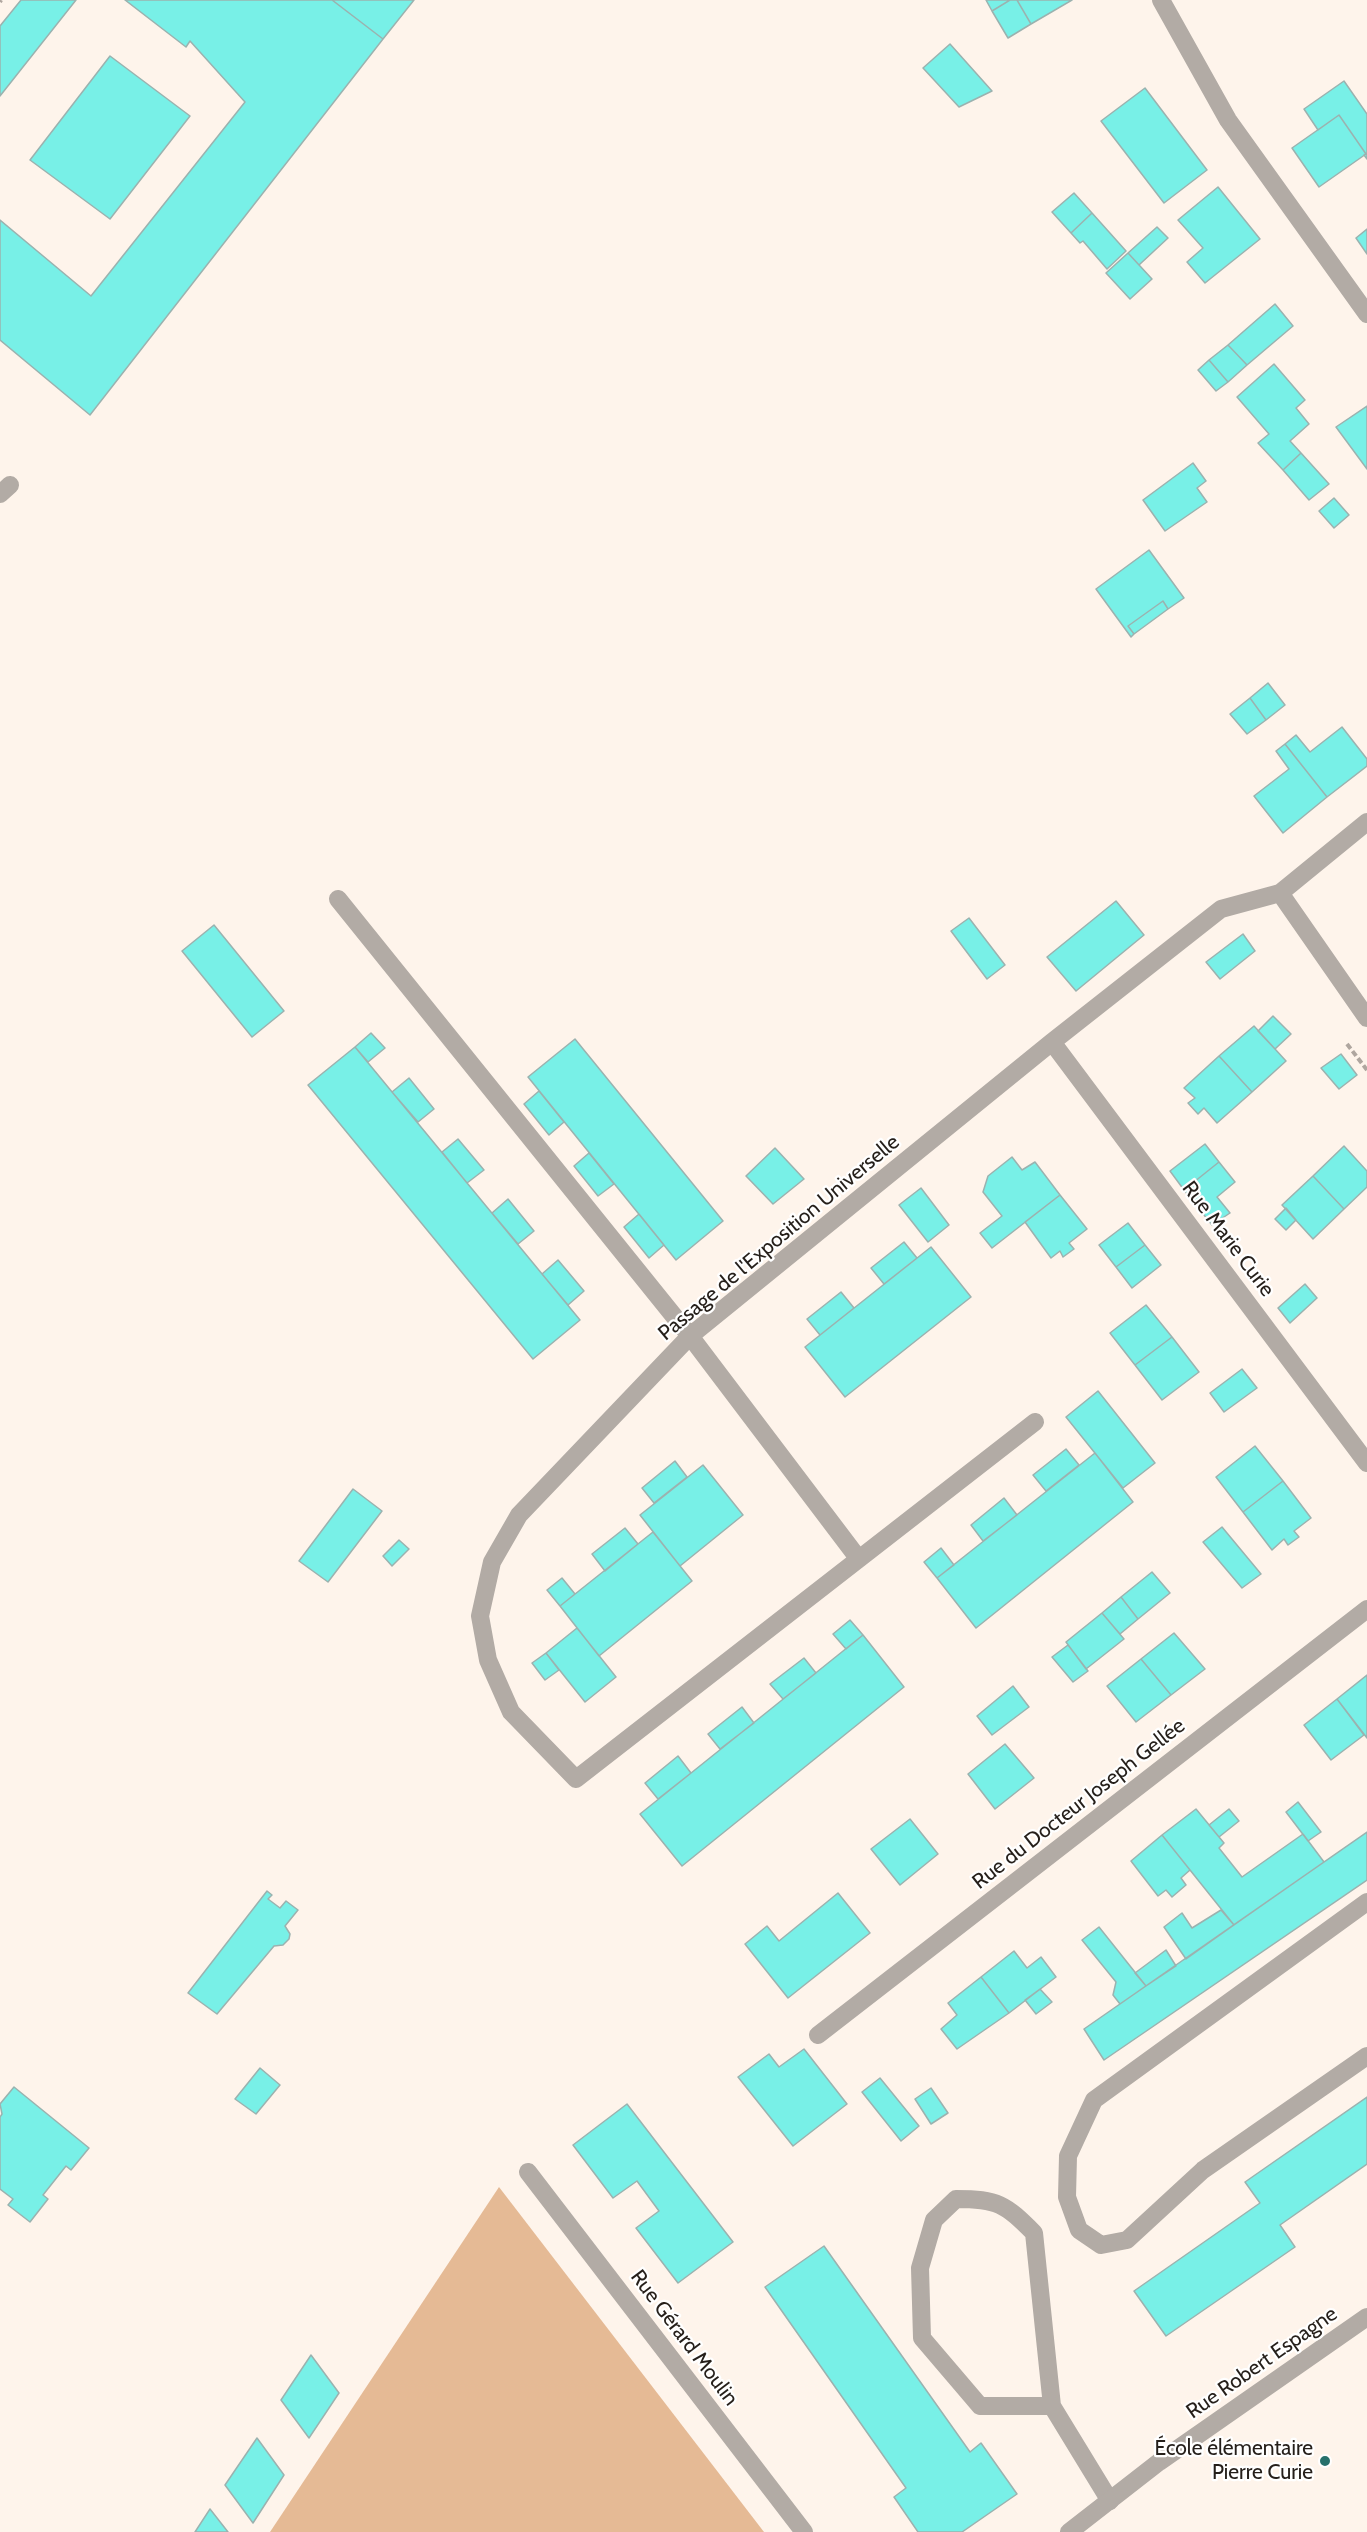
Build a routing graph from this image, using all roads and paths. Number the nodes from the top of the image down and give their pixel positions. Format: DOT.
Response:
graph roads {
  1 [pos="1161,0"];
  2 [pos="1367,314"];
  3 [pos="1367,822"];
  4 [pos="1280,893"];
  5 [pos="338,899"];
  6 [pos="1367,1018"];
  7 [pos="1052,1042"];
  8 [pos="690,1336"];
  9 [pos="1035,1422"];
  10 [pos="1367,1463"];
  11 [pos="858,1558"];
  12 [pos="1367,1609"];
  13 [pos="1367,1902"];
  14 [pos="818,2035"];
  15 [pos="1367,2056"];
  16 [pos="528,2172"];
  17 [pos="1367,2317"];
  18 [pos="1052,2406"];
  19 [pos="1110,2501"];
  20 [pos="804,2532"];
  21 [pos="1069,2532"];
  1 -- 2 [label="street"];
  3 -- 4 [label="street"];
  4 -- 6 [label="street"];
  4 -- 7 [label="street, Passage de l'Exposition Universelle"];
  5 -- 8 [label="street"];
  7 -- 8 [label="street, Passage de l'Exposition Universelle"];
  7 -- 10 [label="street, Rue Marie Curie"];
  8 -- 11 [label="street"];
  8 -- 11 [label="street, Passage de l'Exposition Universelle"];
  9 -- 11 [label="street"];
  12 -- 14 [label="street, Rue du Docteur Joseph Gellée"];
  13 -- 15 [label="street"];
  16 -- 20 [label="street, Rue Gérard Moulin"];
  17 -- 19 [label="street, Rue Robert Espagne"];
  18 -- 18 [label="street"];
  18 -- 19 [label="street"];
  19 -- 21 [label="street, Rue Robert Espagne"];
}
